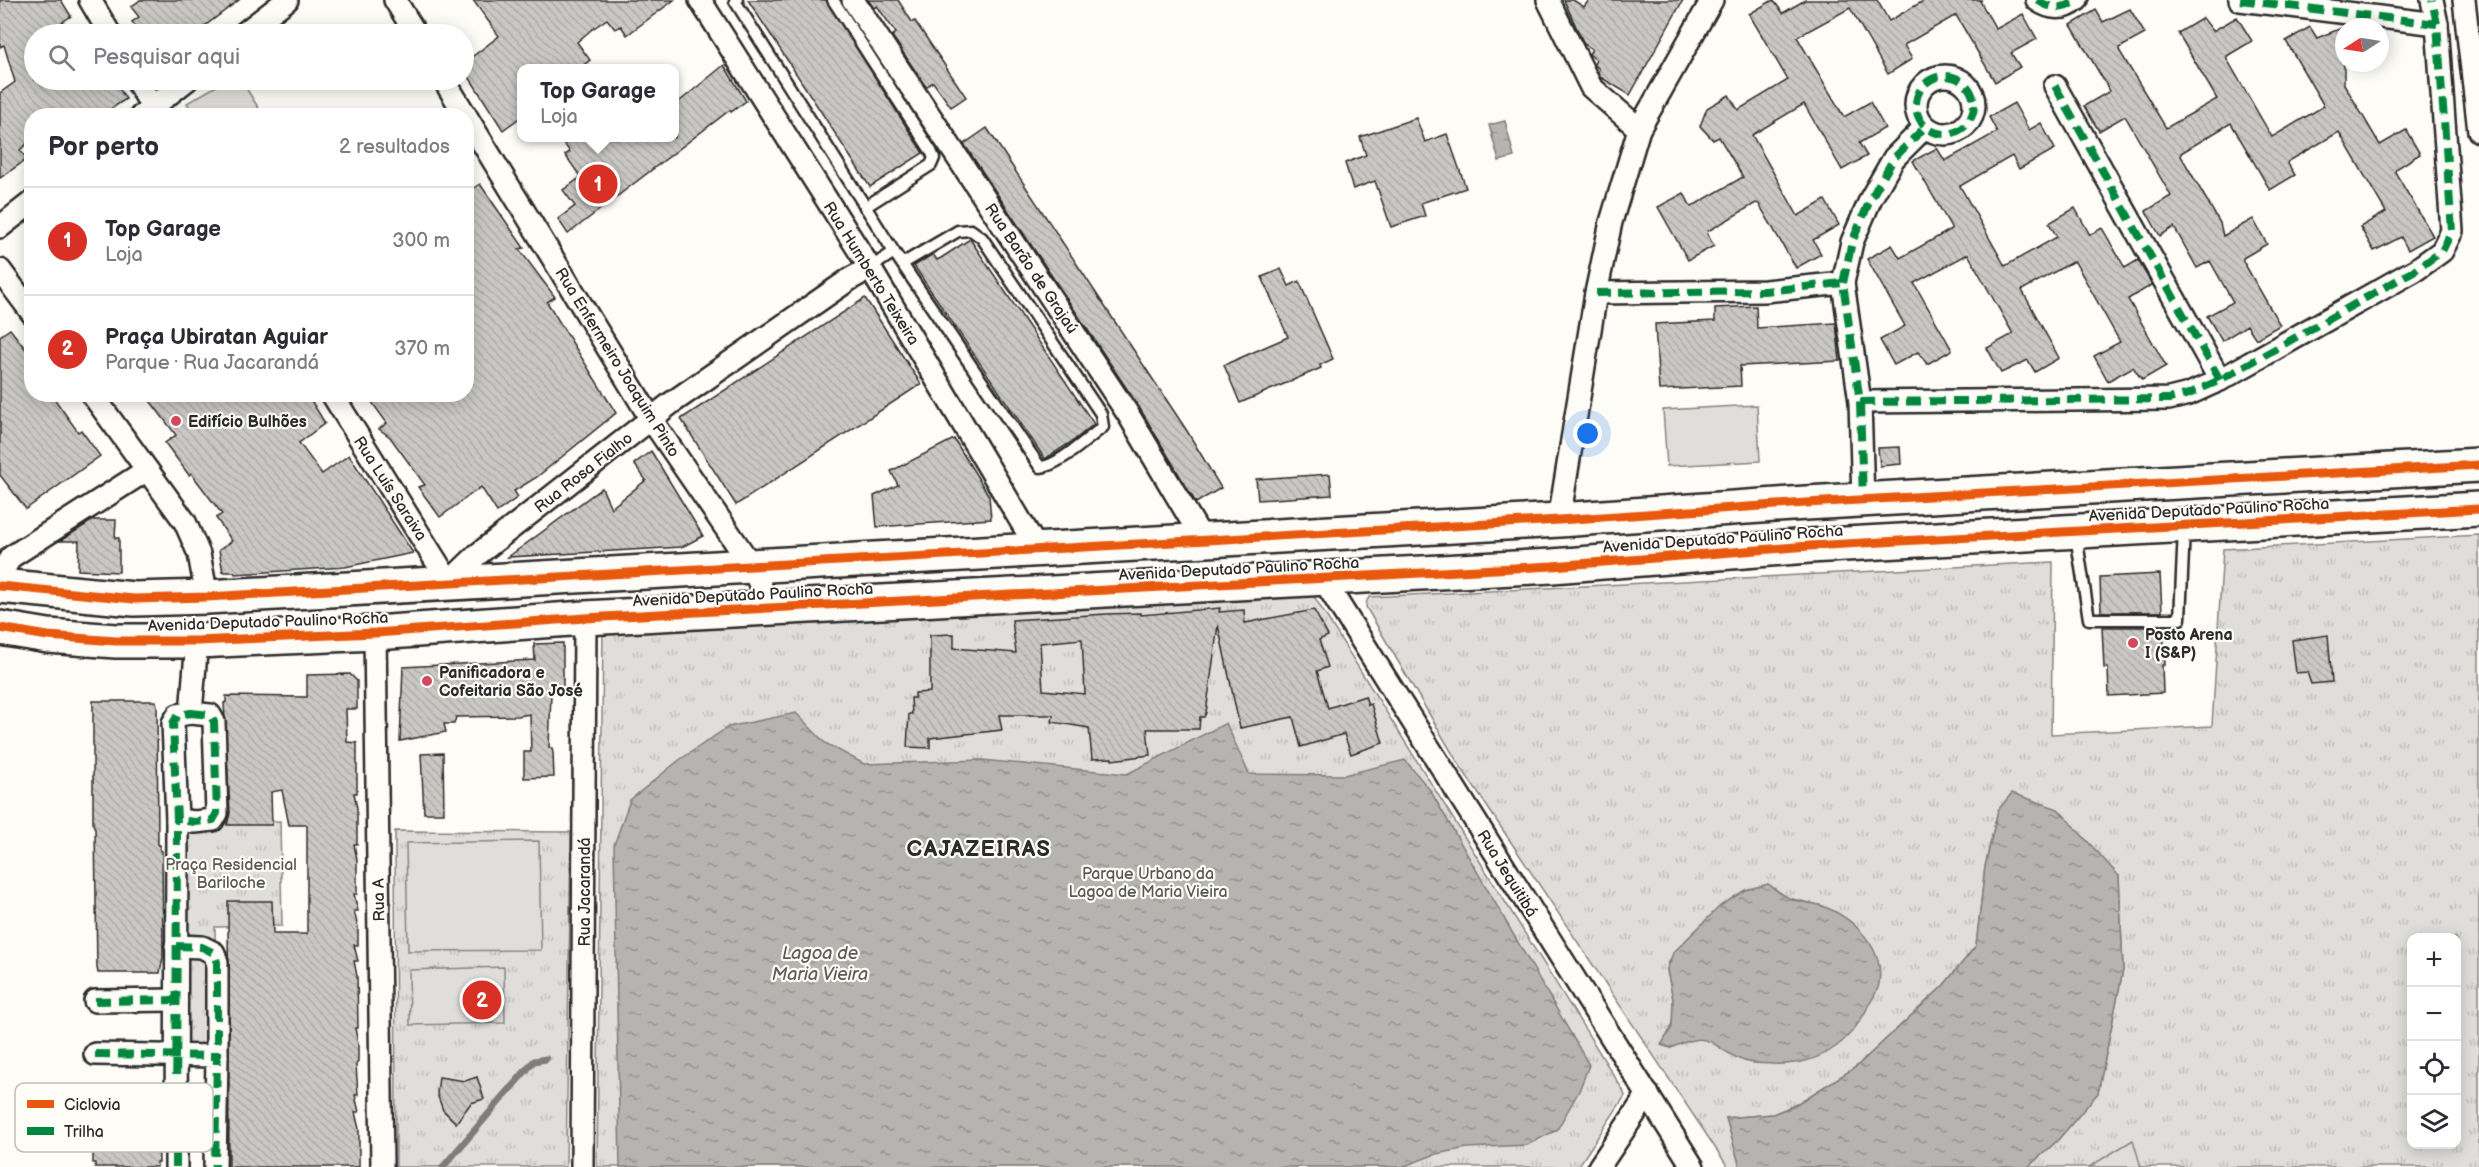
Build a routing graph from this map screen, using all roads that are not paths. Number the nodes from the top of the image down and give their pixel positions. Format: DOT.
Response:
graph roads {
  1 [pos="90,0"];
  2 [pos="287,0"];
  3 [pos="395,0"];
  4 [pos="700,0"];
  5 [pos="737,0"];
  6 [pos="833,0"];
  7 [pos="853,0"];
  8 [pos="1548,0"];
  9 [pos="1712,0"];
  10 [pos="2037,0"];
  11 [pos="2077,0"];
  12 [pos="2240,0"];
  13 [pos="2432,0"];
  14 [pos="2464,0"];
  15 [pos="104,24"];
  16 [pos="256,24"];
  17 [pos="410,24"];
  18 [pos="2437,24"];
  19 [pos="2055,86"];
  20 [pos="140,90"];
  21 [pos="175,90"];
  22 [pos="450,90"];
  23 [pos="148,108"];
  24 [pos="155,108"];
  25 [pos="461,108"];
  26 [pos="1925,127"];
  27 [pos="474,129"];
  28 [pos="1639,129"];
  29 [pos="2479,131"];
  30 [pos="865,207"];
  31 [pos="24,208"];
  32 [pos="0,227"];
  33 [pos="894,252"];
  34 [pos="902,264"];
  35 [pos="870,268"];
  36 [pos="0,270"];
  37 [pos="1843,284"];
  38 [pos="1596,293"];
  39 [pos="24,302"];
  40 [pos="2220,380"];
  41 [pos="98,402"];
  42 [pos="337,402"];
  43 [pos="1860,402"];
  44 [pos="651,419"];
  45 [pos="2479,465"];
  46 [pos="147,470"];
  47 [pos="1863,501"];
  48 [pos="2479,509"];
  49 [pos="1559,520"];
  50 [pos="2184,525"];
  51 [pos="2076,532"];
  52 [pos="1203,540"];
  53 [pos="1038,550"];
  54 [pos="751,565"];
  55 [pos="1552,566"];
  56 [pos="1323,579"];
  57 [pos="449,582"];
  58 [pos="3,587"];
  59 [pos="207,597"];
  60 [pos="770,607"];
  61 [pos="585,618"];
  62 [pos="0,628"];
  63 [pos="375,633"];
  64 [pos="197,641"];
  65 [pos="191,713"];
  66 [pos="177,820"];
  67 [pos="176,946"];
  68 [pos="176,1000"];
  69 [pos="95,1001"];
  70 [pos="95,1054"];
  71 [pos="176,1055"];
  72 [pos="217,1056"];
  73 [pos="176,1083"];
  74 [pos="1648,1094"];
  75 [pos="215,1167"];
  76 [pos="382,1167"];
  77 [pos="582,1167"];
  78 [pos="1599,1167"];
  79 [pos="1693,1167"];
  1 -- 15 [label="street"];
  2 -- 16 [label="street"];
  3 -- 17 [label="street"];
  4 -- 35 [label="street, Rua Humberto Teixeira"];
  5 -- 30 [label="lane"];
  6 -- 30 [label="lane"];
  7 -- 52 [label="street, Rua Barão de Grajaú"];
  8 -- 28 [label="street"];
  9 -- 28 [label="street"];
  10 -- 11 [label="street"];
  12 -- 18 [label="street"];
  13 -- 18 [label="street"];
  14 -- 29 [label="street"];
  18 -- 40 [label="street"];
  19 -- 40 [label="street"];
  20 -- 23 [label="street"];
  21 -- 24 [label="street"];
  22 -- 25 [label="street, Rua Enfermeiro Joaquim Pinto"];
  26 -- 37 [label="street"];
  27 -- 44 [label="street, Rua Enfermeiro Joaquim Pinto"];
  28 -- 38 [label="street"];
  30 -- 33 [label="lane"];
  31 -- 32 [label="street"];
  33 -- 34 [label="lane"];
  33 -- 35 [label="lane"];
  34 -- 34 [label="lane"];
  35 -- 44 [label="street, Rua Rosa Fialho"];
  35 -- 53 [label="street, Rua Humberto Teixeira"];
  36 -- 39 [label="street"];
  37 -- 38 [label="street"];
  37 -- 43 [label="street"];
  38 -- 49 [label="street"];
  40 -- 43 [label="street"];
  41 -- 46 [label="street"];
  42 -- 57 [label="street, Rua Luís Saraiva"];
  43 -- 47 [label="street"];
  44 -- 54 [label="street, Rua Enfermeiro Joaquim Pinto"];
  44 -- 57 [label="street, Rua Rosa Fialho"];
  45 -- 47 [label="main road, Avenida Deputado Paulino Rocha"];
  46 -- 58 [label="street"];
  46 -- 59 [label="street"];
  47 -- 49 [label="main road, Avenida Deputado Paulino Rocha"];
  48 -- 50 [label="main road, Avenida Deputado Paulino Rocha"];
  49 -- 52 [label="main road, Avenida Deputado Paulino Rocha"];
  49 -- 55 [label="main road"];
  50 -- 51 [label="main road, Avenida Deputado Paulino Rocha"];
  50 -- 51 [label="lane"];
  51 -- 55 [label="main road, Avenida Deputado Paulino Rocha"];
  52 -- 53 [label="main road, Avenida Deputado Paulino Rocha"];
  53 -- 54 [label="main road, Avenida Deputado Paulino Rocha"];
  54 -- 57 [label="main road, Avenida Deputado Paulino Rocha"];
  54 -- 60 [label="street, Rua Enfermeiro Joaquim Pinto"];
  55 -- 56 [label="main road, Avenida Deputado Paulino Rocha"];
  56 -- 60 [label="main road, Avenida Deputado Paulino Rocha"];
  56 -- 74 [label="street, Rua Jequitibá"];
  57 -- 59 [label="main road, Avenida Deputado Paulino Rocha"];
  58 -- 59 [label="main road, Avenida Deputado Paulino Rocha"];
  60 -- 61 [label="main road, Avenida Deputado Paulino Rocha"];
  61 -- 63 [label="main road, Avenida Deputado Paulino Rocha"];
  61 -- 77 [label="street, Rua Jacarandá"];
  62 -- 64 [label="main road, Avenida Deputado Paulino Rocha"];
  63 -- 64 [label="main road, Avenida Deputado Paulino Rocha"];
  63 -- 76 [label="street, Rua A"];
  64 -- 65 [label="street"];
  65 -- 66 [label="street"];
  65 -- 66 [label="street"];
  66 -- 67 [label="street"];
  67 -- 68 [label="street"];
  67 -- 72 [label="street"];
  68 -- 69 [label="street"];
  68 -- 71 [label="street"];
  70 -- 71 [label="street"];
  71 -- 72 [label="street"];
  71 -- 73 [label="street"];
  72 -- 75 [label="street"];
  74 -- 78 [label="street"];
  74 -- 79 [label="street, Rua Jequitibá"];
}
